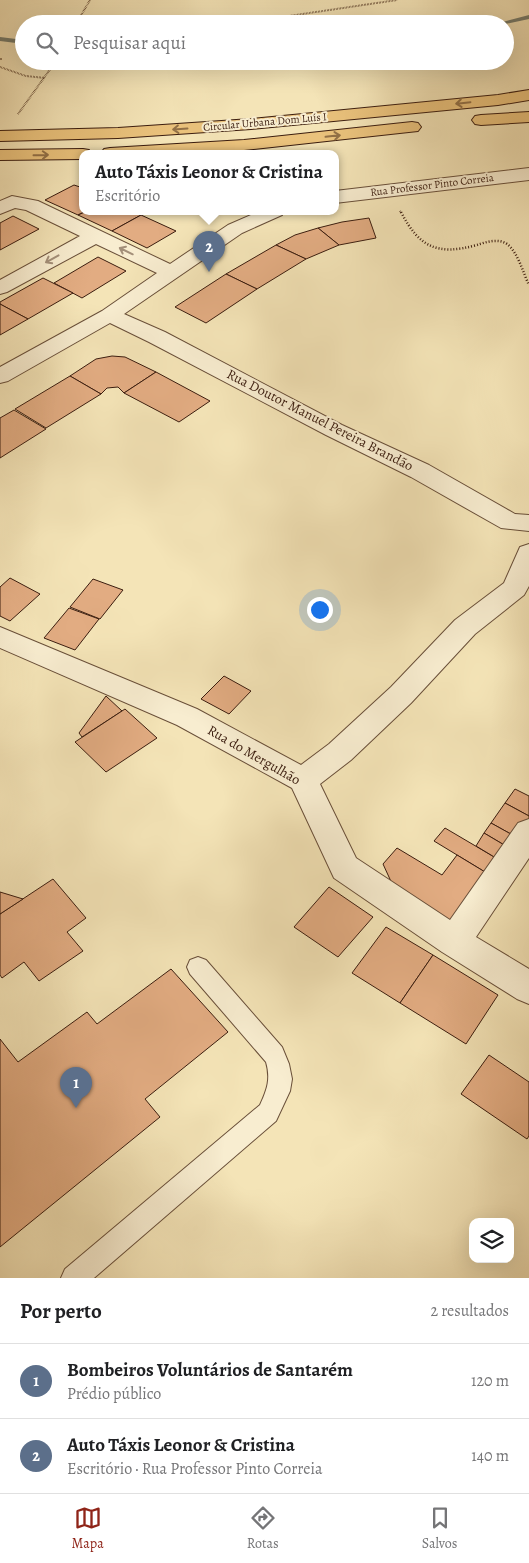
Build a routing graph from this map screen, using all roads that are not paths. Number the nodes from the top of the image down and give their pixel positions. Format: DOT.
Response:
graph roads {
  1 [pos="529,89"];
  2 [pos="529,95"];
  3 [pos="498,100"];
  4 [pos="529,111"];
  5 [pos="529,117"];
  6 [pos="481,120"];
  7 [pos="461,122"];
  8 [pos="432,125"];
  9 [pos="0,136"];
  10 [pos="160,150"];
  11 [pos="79,154"];
  12 [pos="0,156"];
  13 [pos="529,174"];
  14 [pos="339,196"];
  15 [pos="0,208"];
  16 [pos="266,215"];
  17 [pos="94,236"];
  18 [pos="170,272"];
  19 [pos="0,288"];
  20 [pos="109,315"];
  21 [pos="0,376"];
  22 [pos="529,523"];
  23 [pos="529,553"];
  24 [pos="0,637"];
  25 [pos="303,780"];
  26 [pos="524,850"];
  27 [pos="454,941"];
  28 [pos="198,967"];
  29 [pos="529,988"];
  30 [pos="74,1278"];
  1 -- 3 [label="highway"];
  2 -- 3 [label="highway, Circular Urbana Dom Luís I"];
  3 -- 9 [label="highway, Circular Urbana Dom Luís I, one-way"];
  4 -- 6 [label="highway"];
  5 -- 6 [label="highway"];
  6 -- 7 [label="highway"];
  10 -- 8 [label="highway, Circular Urbana Dom Luís I, one-way"];
  12 -- 11 [label="highway, one-way"];
  13 -- 14 [label="street, Rua Professor Pinto Correia"];
  15 -- 17 [label="street"];
  16 -- 18 [label="street"];
  18 -- 17 [label="street, one-way"];
  17 -- 19 [label="street, one-way"];
  18 -- 20 [label="street"];
  20 -- 21 [label="street"];
  20 -- 22 [label="street, Rua Doutor Manuel Pereira Brandão"];
  23 -- 25 [label="street"];
  24 -- 25 [label="street, Rua do Mergulhão"];
  25 -- 27 [label="street, Rua do Mergulhão"];
  26 -- 27 [label="street"];
  27 -- 29 [label="street, Rua do Mergulhão"];
  28 -- 30 [label="lane"];
}
